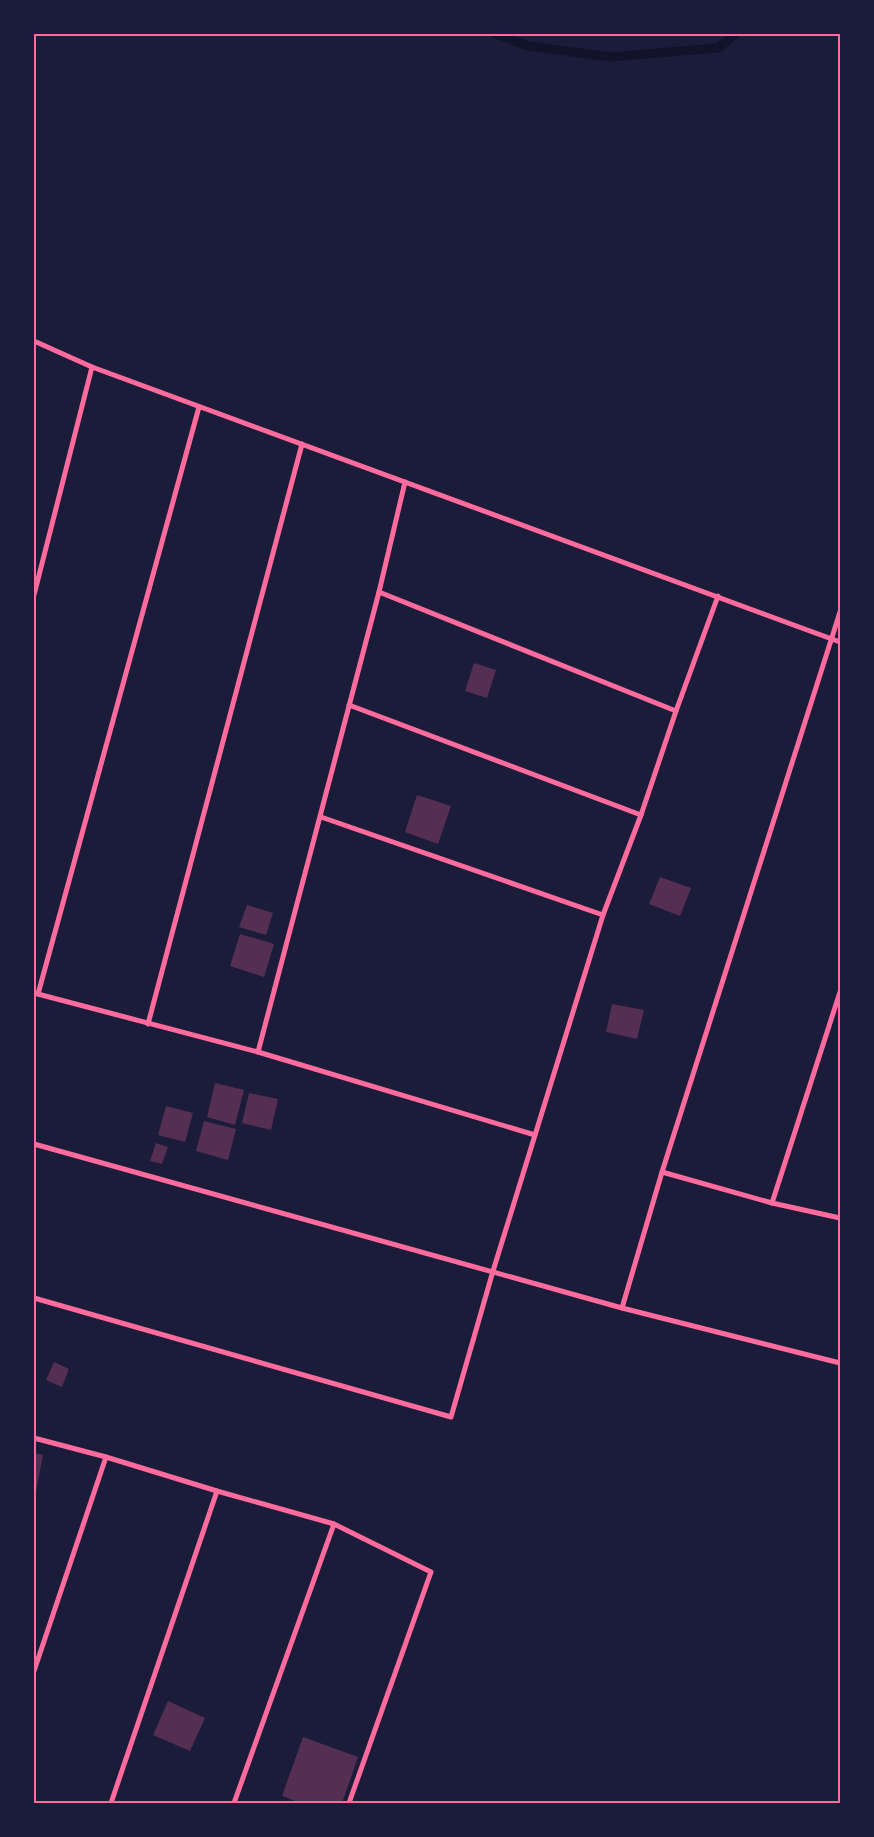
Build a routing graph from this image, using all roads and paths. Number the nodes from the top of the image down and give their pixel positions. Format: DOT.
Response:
graph roads {
  1 [pos="34,341"];
  2 [pos="92,367"];
  3 [pos="199,407"];
  4 [pos="302,444"];
  5 [pos="405,482"];
  6 [pos="379,592"];
  7 [pos="34,595"];
  8 [pos="718,596"];
  9 [pos="840,612"];
  10 [pos="831,638"];
  11 [pos="840,642"];
  12 [pos="349,705"];
  13 [pos="676,711"];
  14 [pos="641,815"];
  15 [pos="321,817"];
  16 [pos="603,915"];
  17 [pos="840,992"];
  18 [pos="36,993"];
  19 [pos="148,1024"];
  20 [pos="258,1052"];
  21 [pos="535,1135"];
  22 [pos="34,1144"];
  23 [pos="662,1172"];
  24 [pos="772,1203"];
  25 [pos="840,1218"];
  26 [pos="493,1271"];
  27 [pos="34,1298"];
  28 [pos="622,1308"];
  29 [pos="840,1363"];
  30 [pos="34,1438"];
  31 [pos="106,1457"];
  32 [pos="217,1491"];
  33 [pos="334,1524"];
  34 [pos="34,1671"];
  35 [pos="110,1803"];
  36 [pos="234,1803"];
  37 [pos="349,1803"];
  1 -- 2 [label="street"];
  2 -- 3 [label="street"];
  2 -- 7 [label="street"];
  3 -- 4 [label="street"];
  3 -- 18 [label="street"];
  4 -- 5 [label="street"];
  4 -- 19 [label="street"];
  5 -- 6 [label="street"];
  5 -- 8 [label="street"];
  6 -- 12 [label="street"];
  6 -- 13 [label="street"];
  8 -- 10 [label="street"];
  8 -- 13 [label="street"];
  9 -- 10 [label="street"];
  10 -- 11 [label="street"];
  10 -- 23 [label="street"];
  12 -- 14 [label="street"];
  12 -- 15 [label="street"];
  13 -- 14 [label="street"];
  14 -- 16 [label="street"];
  15 -- 16 [label="street"];
  15 -- 20 [label="street"];
  16 -- 21 [label="street"];
  17 -- 24 [label="street"];
  18 -- 19 [label="street"];
  19 -- 20 [label="street"];
  20 -- 21 [label="street"];
  21 -- 26 [label="street"];
  22 -- 26 [label="street"];
  23 -- 24 [label="street"];
  23 -- 28 [label="street"];
  24 -- 25 [label="street"];
  26 -- 27 [label="street"];
  26 -- 28 [label="street"];
  28 -- 29 [label="street"];
  30 -- 31 [label="street"];
  31 -- 32 [label="street"];
  31 -- 34 [label="street"];
  32 -- 33 [label="street"];
  32 -- 35 [label="street"];
  33 -- 36 [label="street"];
  33 -- 37 [label="street"];
}
